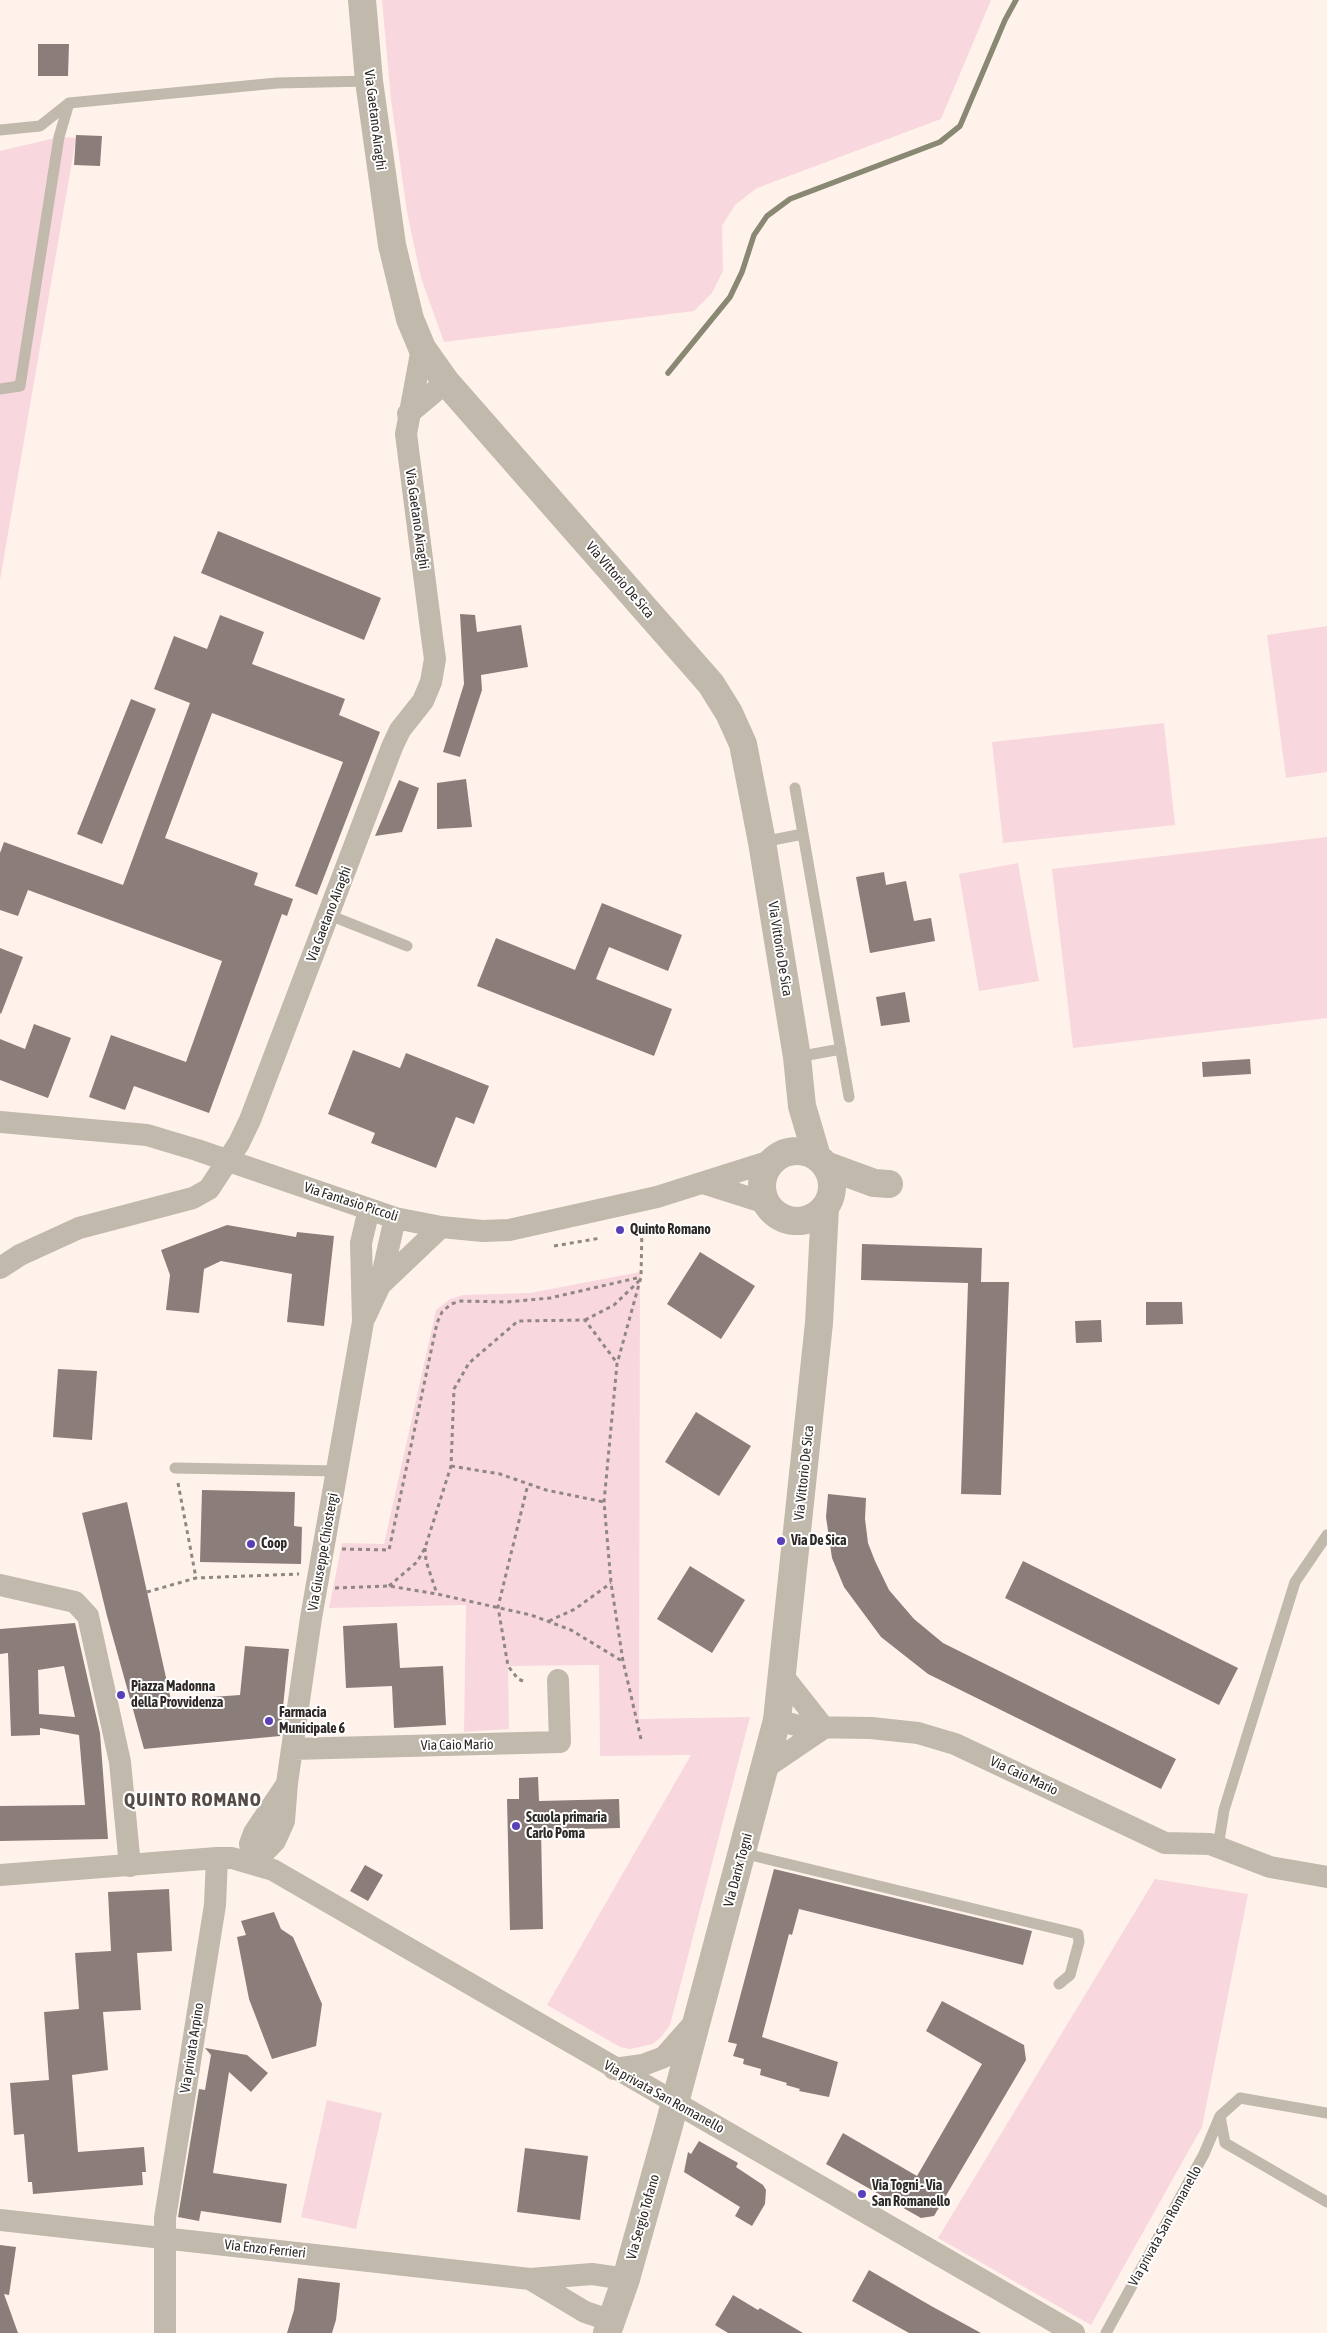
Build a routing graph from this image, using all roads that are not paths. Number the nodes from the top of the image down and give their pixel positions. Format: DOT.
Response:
graph roads {
  1 [pos="362,0"];
  2 [pos="369,81"];
  3 [pos="69,103"];
  4 [pos="0,130"];
  5 [pos="422,348"];
  6 [pos="446,382"];
  7 [pos="0,389"];
  8 [pos="408,414"];
  9 [pos="795,788"];
  10 [pos="803,834"];
  11 [pos="762,842"];
  12 [pos="329,915"];
  13 [pos="407,946"];
  14 [pos="841,1049"];
  15 [pos="797,1057"];
  16 [pos="849,1097"];
  17 [pos="802,1106"];
  18 [pos="0,1122"];
  19 [pos="779,1157"];
  20 [pos="228,1160"];
  21 [pos="821,1161"];
  22 [pos="703,1183"];
  23 [pos="828,1202"];
  24 [pos="766,1204"];
  25 [pos="369,1210"];
  26 [pos="394,1218"];
  27 [pos="795,1221"];
  28 [pos="442,1227"];
  29 [pos="0,1268"];
  30 [pos="380,1285"];
  31 [pos="822,1285"];
  32 [pos="363,1322"];
  33 [pos="175,1468"];
  34 [pos="338,1471"];
  35 [pos="1327,1535"];
  36 [pos="0,1585"];
  37 [pos="783,1676"];
  38 [pos="558,1680"];
  39 [pos="777,1720"];
  40 [pos="824,1728"];
  41 [pos="292,1749"];
  42 [pos="766,1768"];
  43 [pos="1218,1848"];
  44 [pos="742,1853"];
  45 [pos="217,1858"];
  46 [pos="254,1863"];
  47 [pos="130,1866"];
  48 [pos="0,1875"];
  49 [pos="1327,1877"];
  50 [pos="1059,1984"];
  51 [pos="698,2018"];
  52 [pos="614,2069"];
  53 [pos="675,2100"];
  54 [pos="1327,2113"];
  55 [pos="1220,2116"];
  56 [pos="1327,2202"];
  57 [pos="0,2220"];
  58 [pos="164,2238"];
  59 [pos="530,2279"];
  60 [pos="626,2279"];
  61 [pos="610,2327"];
  62 [pos="166,2333"];
  63 [pos="1074,2333"];
  64 [pos="1106,2333"];
  1 -- 2 [label="street, Via Gaetano Airaghi"];
  2 -- 3 [label="lane"];
  2 -- 5 [label="street, Via Gaetano Airaghi"];
  3 -- 4 [label="lane"];
  3 -- 7 [label="lane"];
  5 -- 6 [label="street, Via Vittorio De Sica"];
  5 -- 8 [label="street, Via Gaetano Airaghi"];
  6 -- 8 [label="street"];
  6 -- 11 [label="street, Via Vittorio De Sica"];
  8 -- 12 [label="street, Via Gaetano Airaghi"];
  9 -- 10 [label="lane"];
  10 -- 11 [label="lane"];
  10 -- 14 [label="lane"];
  11 -- 15 [label="street, Via Vittorio De Sica"];
  12 -- 13 [label="lane"];
  12 -- 20 [label="street, Via Gaetano Airaghi"];
  14 -- 15 [label="lane"];
  14 -- 16 [label="lane"];
  15 -- 17 [label="street, Via Vittorio De Sica"];
  17 -- 19 [label="street, Via Vittorio De Sica"];
  17 -- 21 [label="street, Via Vittorio De Sica"];
  18 -- 20 [label="street, Via Fantasio Piccoli"];
  19 -- 21 [label="street"];
  19 -- 22 [label="street, Via Fantasio Piccoli"];
  19 -- 24 [label="street, Via Vittorio De Sica"];
  20 -- 25 [label="street, Via Fantasio Piccoli"];
  20 -- 29 [label="street, Via Gaetano Airaghi"];
  21 -- 23 [label="street, Via Vittorio De Sica"];
  21 -- 23 [label="street"];
  22 -- 24 [label="street"];
  22 -- 28 [label="street, Via Fantasio Piccoli"];
  23 -- 27 [label="street"];
  23 -- 31 [label="street, Via Vittorio De Sica"];
  24 -- 27 [label="street"];
  25 -- 26 [label="street, Via Fantasio Piccoli"];
  25 -- 32 [label="street, Via Giuseppe Chiostergi"];
  26 -- 28 [label="street, Via Fantasio Piccoli"];
  26 -- 30 [label="street, Via Giuseppe Chiostergi"];
  27 -- 31 [label="street, Via Vittorio De Sica"];
  28 -- 30 [label="street, Via Giuseppe Chiostergi"];
  30 -- 32 [label="street, Via Giuseppe Chiostergi"];
  31 -- 37 [label="street, Via Vittorio De Sica"];
  32 -- 34 [label="street, Via Giuseppe Chiostergi"];
  33 -- 34 [label="lane"];
  34 -- 41 [label="street, Via Giuseppe Chiostergi"];
  35 -- 43 [label="lane"];
  36 -- 47 [label="street"];
  37 -- 39 [label="street, Via Vittorio De Sica"];
  37 -- 40 [label="street"];
  38 -- 41 [label="street, Via Caio Mario"];
  39 -- 40 [label="street, Via Caio Mario"];
  39 -- 42 [label="street, Via Darix Togni"];
  40 -- 42 [label="street"];
  40 -- 43 [label="street, Via Caio Mario"];
  41 -- 46 [label="street, Via Giuseppe Chiostergi"];
  42 -- 44 [label="street, Via Darix Togni"];
  43 -- 49 [label="street, Via Caio Mario"];
  44 -- 50 [label="lane"];
  44 -- 51 [label="street, Via Darix Togni"];
  45 -- 46 [label="street"];
  45 -- 47 [label="street"];
  45 -- 58 [label="street, Via privata Arpino"];
  46 -- 52 [label="street, Via privata San Romanello"];
  47 -- 48 [label="street"];
  51 -- 52 [label="street, Via Darix Togni"];
  51 -- 53 [label="street, Via Darix Togni"];
  52 -- 53 [label="street, Via privata San Romanello"];
  53 -- 60 [label="street, Via Sergio Tofano"];
  53 -- 63 [label="street, Via privata San Romanello"];
  54 -- 55 [label="lane, Via privata San Romanello"];
  55 -- 56 [label="lane"];
  55 -- 64 [label="lane, Via privata San Romanello"];
  57 -- 58 [label="street, Via Enzo Ferrieri"];
  58 -- 59 [label="street, Via Enzo Ferrieri"];
  58 -- 62 [label="street, Via privata Arpino"];
  59 -- 60 [label="street, Via Enzo Ferrieri"];
  59 -- 61 [label="street, Via Enzo Ferrieri"];
  60 -- 61 [label="street, Via Sergio Tofano"];
}
